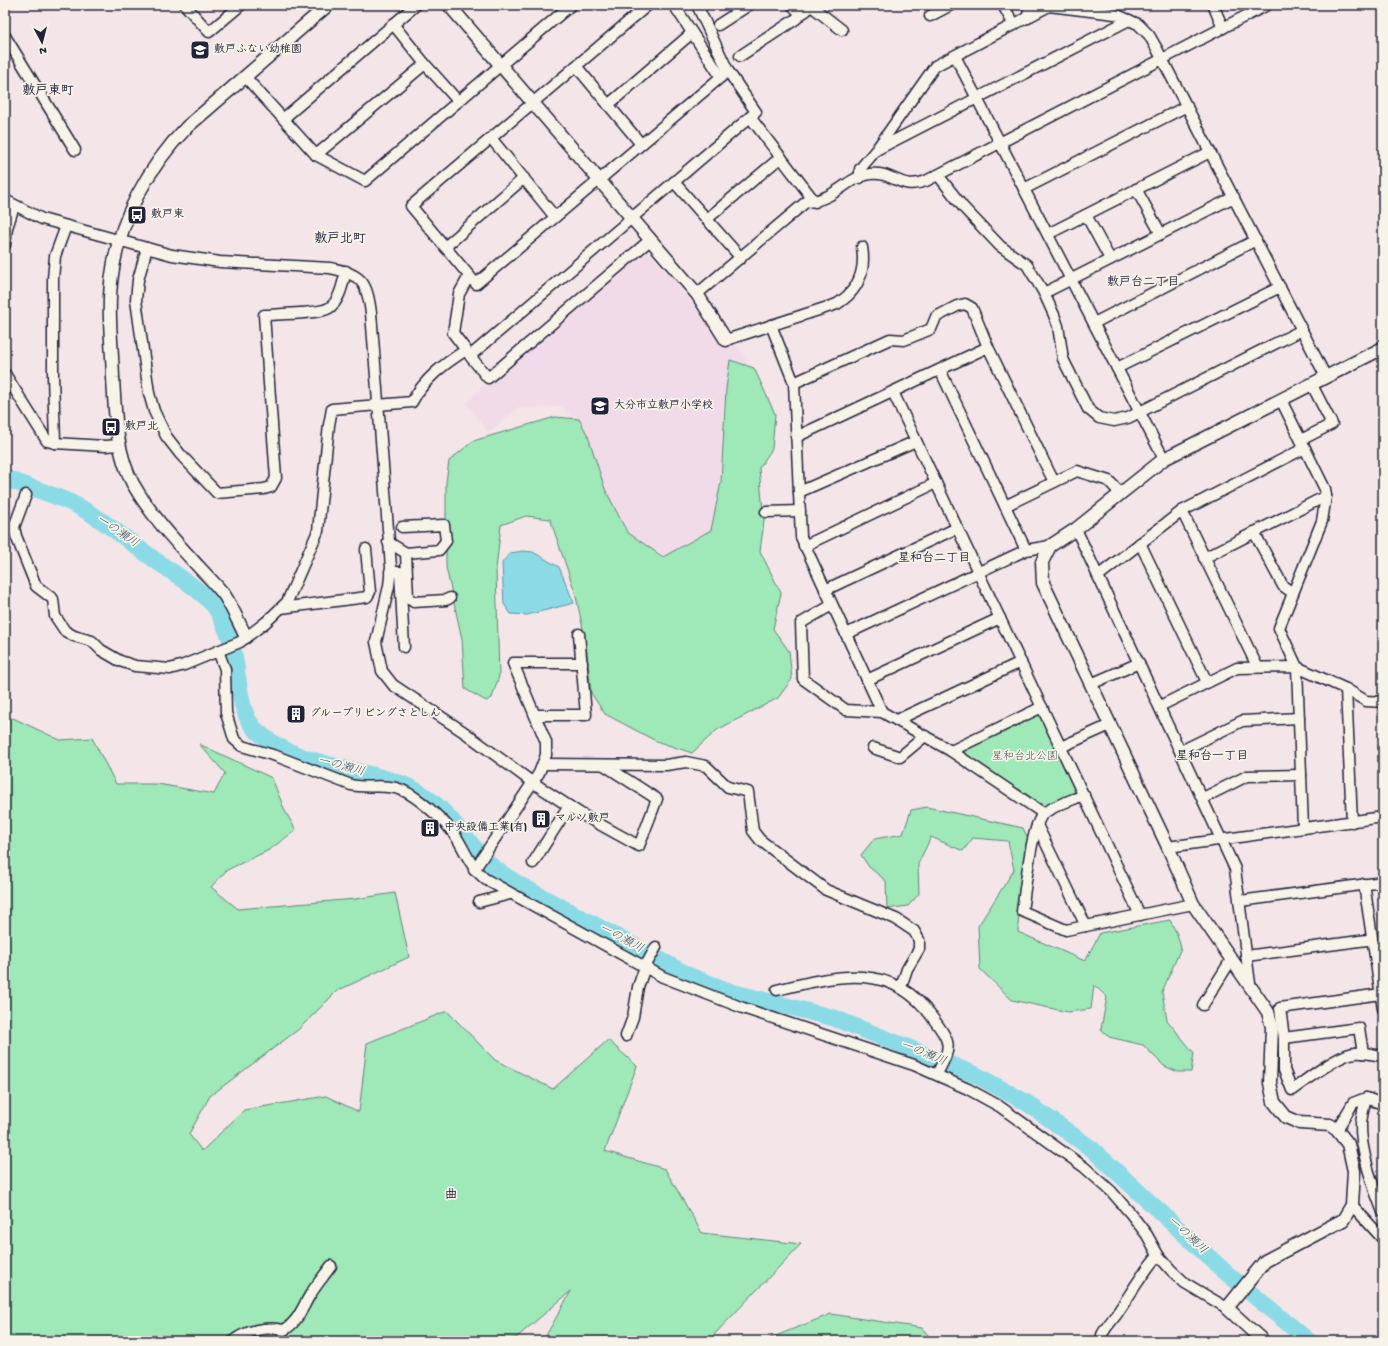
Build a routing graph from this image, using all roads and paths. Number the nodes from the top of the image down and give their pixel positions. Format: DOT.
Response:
graph roads {
  1 [pos="185,5"];
  2 [pos="241,5"];
  3 [pos="328,5"];
  4 [pos="416,5"];
  5 [pos="449,5"];
  6 [pos="571,5"];
  7 [pos="648,5"];
  8 [pos="674,5"];
  9 [pos="696,5"];
  10 [pos="749,5"];
  11 [pos="792,5"];
  12 [pos="950,5"];
  13 [pos="1003,5"];
  14 [pos="1029,5"];
  15 [pos="1213,5"];
  16 [pos="1267,5"];
  17 [pos="812,6"];
  18 [pos="801,14"];
  19 [pos="930,16"];
  20 [pos="1028,18"];
  21 [pos="1129,20"];
  22 [pos="394,24"];
  23 [pos="718,25"];
  24 [pos="1014,25"];
  25 [pos="1223,28"];
  26 [pos="842,30"];
  27 [pos="692,33"];
  28 [pos="5,36"];
  29 [pos="740,56"];
  30 [pos="955,56"];
  31 [pos="1163,59"];
  32 [pos="425,64"];
  33 [pos="500,65"];
  34 [pos="576,66"];
  35 [pos="725,74"];
  36 [pos="249,81"];
  37 [pos="978,99"];
  38 [pos="458,101"];
  39 [pos="533,103"];
  40 [pos="608,105"];
  41 [pos="1187,106"];
  42 [pos="750,117"];
  43 [pos="284,118"];
  44 [pos="491,138"];
  45 [pos="1001,143"];
  46 [pos="641,144"];
  47 [pos="75,150"];
  48 [pos="876,150"];
  49 [pos="1210,152"];
  50 [pos="316,155"];
  51 [pos="781,157"];
  52 [pos="938,175"];
  53 [pos="524,178"];
  54 [pos="860,178"];
  55 [pos="599,180"];
  56 [pos="674,182"];
  57 [pos="1024,189"];
  58 [pos="1136,189"];
  59 [pos="1234,197"];
  60 [pos="5,200"];
  61 [pos="815,202"];
  62 [pos="14,206"];
  63 [pos="1086,214"];
  64 [pos="555,217"];
  65 [pos="632,218"];
  66 [pos="707,219"];
  67 [pos="66,226"];
  68 [pos="1048,234"];
  69 [pos="1161,234"];
  70 [pos="119,239"];
  71 [pos="650,240"];
  72 [pos="1256,240"];
  73 [pos="5,245"];
  74 [pos="445,246"];
  75 [pos="862,247"];
  76 [pos="147,248"];
  77 [pos="741,258"];
  78 [pos="1110,259"];
  79 [pos="346,271"];
  80 [pos="469,276"];
  81 [pos="1071,279"];
  82 [pos="1280,287"];
  83 [pos="1044,292"];
  84 [pos="698,294"];
  85 [pos="1094,323"];
  86 [pos="771,325"];
  87 [pos="1302,330"];
  88 [pos="726,340"];
  89 [pos="988,347"];
  90 [pos="1383,348"];
  91 [pos="1117,368"];
  92 [pos="940,370"];
  93 [pos="5,374"];
  94 [pos="1326,377"];
  95 [pos="794,383"];
  96 [pos="1312,385"];
  97 [pos="893,392"];
  98 [pos="1282,400"];
  99 [pos="379,405"];
  100 [pos="1140,412"];
  101 [pos="796,437"];
  102 [pos="916,441"];
  103 [pos="55,443"];
  104 [pos="1303,444"];
  105 [pos="120,445"];
  106 [pos="1164,458"];
  107 [pos="1054,482"];
  108 [pos="936,483"];
  109 [pos="799,492"];
  110 [pos="1120,493"];
  111 [pos="26,495"];
  112 [pos="1326,496"];
  113 [pos="1005,506"];
  114 [pos="1182,510"];
  115 [pos="800,511"];
  116 [pos="766,512"];
  117 [pos="402,527"];
  118 [pos="957,528"];
  119 [pos="1076,529"];
  120 [pos="1254,532"];
  121 [pos="388,542"];
  122 [pos="1140,543"];
  123 [pos="804,546"];
  124 [pos="1050,546"];
  125 [pos="366,549"];
  126 [pos="1026,550"];
  127 [pos="406,552"];
  128 [pos="1204,558"];
  129 [pos="390,572"];
  130 [pos="978,573"];
  131 [pos="1098,576"];
  132 [pos="825,590"];
  133 [pos="1293,593"];
  134 [pos="450,598"];
  135 [pos="832,604"];
  136 [pos="281,608"];
  137 [pos="1000,618"];
  138 [pos="579,634"];
  139 [pos="846,634"];
  140 [pos="243,639"];
  141 [pos="404,648"];
  142 [pos="221,650"];
  143 [pos="1020,662"];
  144 [pos="582,663"];
  145 [pos="1139,663"];
  146 [pos="1257,666"];
  147 [pos="1297,667"];
  148 [pos="867,680"];
  149 [pos="1207,682"];
  150 [pos="1091,684"];
  151 [pos="1346,689"];
  152 [pos="1383,702"];
  153 [pos="1160,706"];
  154 [pos="1042,707"];
  155 [pos="882,712"];
  156 [pos="535,715"];
  157 [pos="1299,718"];
  158 [pos="897,720"];
  159 [pos="1110,725"];
  160 [pos="925,736"];
  161 [pos="1061,747"];
  162 [pos="874,748"];
  163 [pos="951,751"];
  164 [pos="1181,751"];
  165 [pos="543,764"];
  166 [pos="604,765"];
  167 [pos="1301,775"];
  168 [pos="532,782"];
  169 [pos="1084,795"];
  170 [pos="1203,798"];
  171 [pos="569,806"];
  172 [pos="1043,813"];
  173 [pos="1383,817"];
  174 [pos="1352,822"];
  175 [pos="1037,825"];
  176 [pos="1303,828"];
  177 [pos="1222,839"];
  178 [pos="1168,847"];
  179 [pos="533,863"];
  180 [pos="476,868"];
  181 [pos="1383,882"];
  182 [pos="1364,884"];
  183 [pos="510,894"];
  184 [pos="1240,901"];
  185 [pos="479,902"];
  186 [pos="1193,904"];
  187 [pos="1140,915"];
  188 [pos="1086,926"];
  189 [pos="1375,944"];
  190 [pos="655,948"];
  191 [pos="1246,956"];
  192 [pos="1231,960"];
  193 [pos="646,966"];
  194 [pos="1250,984"];
  195 [pos="901,987"];
  196 [pos="777,990"];
  197 [pos="1381,994"];
  198 [pos="1203,1005"];
  199 [pos="1280,1008"];
  200 [pos="1383,1009"];
  201 [pos="1269,1015"];
  202 [pos="626,1036"];
  203 [pos="1284,1038"];
  204 [pos="1363,1053"];
  205 [pos="1383,1056"];
  206 [pos="939,1071"];
  207 [pos="1366,1098"];
  208 [pos="1383,1104"];
  209 [pos="1337,1130"];
  210 [pos="1352,1205"];
  211 [pos="1383,1212"];
  212 [pos="1383,1239"];
  213 [pos="1158,1255"];
  214 [pos="331,1266"];
  215 [pos="1230,1304"];
  216 [pos="1102,1335"];
  217 [pos="233,1341"];
  218 [pos="1263,1341"];
  1 -- 2 [label="street"];
  3 -- 70 [label="street"];
  4 -- 22 [label="street"];
  5 -- 33 [label="street"];
  6 -- 33 [label="street"];
  7 -- 34 [label="street"];
  8 -- 27 [label="street"];
  9 -- 35 [label="street"];
  10 -- 23 [label="street"];
  11 -- 18 [label="street"];
  12 -- 19 [label="street"];
  13 -- 24 [label="street"];
  14 -- 20 [label="street"];
  15 -- 25 [label="street"];
  16 -- 25 [label="street"];
  17 -- 18 [label="street"];
  17 -- 26 [label="street"];
  18 -- 29 [label="street"];
  20 -- 21 [label="street"];
  20 -- 24 [label="street"];
  21 -- 31 [label="street"];
  21 -- 37 [label="street"];
  22 -- 32 [label="street"];
  22 -- 43 [label="street"];
  24 -- 30 [label="street"];
  25 -- 31 [label="street"];
  27 -- 35 [label="street"];
  27 -- 40 [label="street"];
  28 -- 47 [label="street"];
  30 -- 37 [label="street"];
  30 -- 48 [label="street"];
  31 -- 41 [label="street"];
  31 -- 45 [label="street"];
  32 -- 38 [label="street"];
  32 -- 50 [label="street"];
  33 -- 38 [label="street"];
  33 -- 39 [label="street"];
  34 -- 39 [label="street"];
  34 -- 40 [label="street"];
  35 -- 42 [label="street"];
  35 -- 46 [label="street"];
  36 -- 43 [label="street"];
  37 -- 45 [label="street"];
  37 -- 48 [label="street"];
  38 -- 50 [label="street"];
  39 -- 44 [label="street"];
  39 -- 55 [label="street"];
  40 -- 46 [label="street"];
  41 -- 49 [label="street"];
  41 -- 57 [label="street"];
  42 -- 51 [label="street"];
  42 -- 56 [label="street"];
  43 -- 50 [label="street"];
  44 -- 53 [label="street"];
  44 -- 74 [label="street"];
  45 -- 52 [label="street"];
  45 -- 57 [label="street"];
  46 -- 55 [label="street"];
  48 -- 54 [label="street"];
  49 -- 58 [label="street"];
  49 -- 59 [label="street"];
  51 -- 61 [label="street"];
  51 -- 66 [label="street"];
  52 -- 54 [label="street"];
  52 -- 83 [label="street"];
  53 -- 64 [label="street"];
  53 -- 74 [label="street"];
  54 -- 61 [label="street"];
  55 -- 64 [label="street"];
  55 -- 65 [label="street"];
  56 -- 65 [label="street"];
  56 -- 66 [label="street"];
  57 -- 68 [label="street"];
  58 -- 63 [label="street"];
  58 -- 69 [label="street"];
  59 -- 69 [label="street"];
  59 -- 72 [label="street"];
  60 -- 62 [label="street"];
  61 -- 77 [label="street"];
  62 -- 67 [label="street"];
  62 -- 73 [label="street"];
  63 -- 68 [label="street"];
  63 -- 78 [label="street"];
  64 -- 80 [label="street"];
  65 -- 71 [label="street"];
  65 -- 71 [label="street"];
  66 -- 77 [label="street"];
  67 -- 70 [label="street"];
  67 -- 103 [label="street"];
  68 -- 81 [label="street"];
  69 -- 78 [label="street"];
  70 -- 76 [label="street"];
  70 -- 105 [label="street"];
  71 -- 84 [label="street"];
  72 -- 82 [label="street"];
  72 -- 85 [label="street"];
  74 -- 80 [label="street"];
  75 -- 86 [label="street"];
  76 -- 79 [label="street"];
  76 -- 79 [label="street"];
  77 -- 84 [label="street"];
  78 -- 81 [label="street"];
  79 -- 99 [label="street"];
  80 -- 99 [label="street"];
  81 -- 83 [label="street"];
  81 -- 85 [label="street"];
  82 -- 87 [label="street"];
  82 -- 91 [label="street"];
  83 -- 100 [label="street"];
  84 -- 88 [label="street"];
  85 -- 91 [label="street"];
  86 -- 88 [label="street"];
  86 -- 95 [label="street"];
  87 -- 94 [label="street"];
  87 -- 100 [label="street"];
  89 -- 92 [label="street"];
  89 -- 95 [label="street"];
  89 -- 107 [label="street"];
  90 -- 94 [label="street"];
  91 -- 100 [label="street"];
  92 -- 97 [label="street"];
  92 -- 113 [label="street"];
  93 -- 103 [label="street"];
  94 -- 96 [label="street"];
  95 -- 101 [label="street"];
  96 -- 98 [label="street"];
  96 -- 104 [label="street"];
  97 -- 101 [label="street"];
  97 -- 102 [label="street"];
  98 -- 104 [label="street"];
  98 -- 106 [label="street"];
  99 -- 121 [label="street"];
  99 -- 136 [label="street"];
  100 -- 106 [label="street"];
  101 -- 109 [label="street"];
  102 -- 108 [label="street"];
  102 -- 109 [label="street"];
  103 -- 105 [label="street"];
  104 -- 112 [label="street"];
  104 -- 114 [label="street"];
  105 -- 140 [label="street"];
  106 -- 110 [label="street"];
  107 -- 110 [label="street"];
  107 -- 113 [label="street"];
  108 -- 118 [label="street"];
  108 -- 123 [label="street"];
  109 -- 115 [label="street"];
  110 -- 119 [label="street"];
  111 -- 142 [label="street"];
  112 -- 120 [label="street"];
  112 -- 133 [label="street"];
  113 -- 126 [label="street"];
  114 -- 122 [label="street"];
  114 -- 128 [label="street"];
  115 -- 116 [label="street"];
  115 -- 123 [label="street"];
  117 -- 127 [label="street"];
  118 -- 130 [label="street"];
  118 -- 132 [label="street"];
  119 -- 124 [label="street"];
  119 -- 131 [label="street"];
  120 -- 128 [label="street"];
  120 -- 133 [label="street"];
  121 -- 127 [label="street"];
  121 -- 129 [label="street"];
  122 -- 131 [label="street"];
  122 -- 149 [label="street"];
  123 -- 132 [label="street"];
  124 -- 126 [label="street"];
  124 -- 150 [label="street"];
  125 -- 136 [label="street"];
  126 -- 130 [label="street"];
  127 -- 134 [label="street"];
  128 -- 146 [label="street"];
  129 -- 141 [label="street"];
  129 -- 168 [label="street"];
  130 -- 137 [label="street"];
  130 -- 139 [label="street"];
  131 -- 145 [label="street"];
  132 -- 135 [label="street"];
  133 -- 147 [label="street"];
  135 -- 139 [label="street"];
  135 -- 155 [label="street"];
  136 -- 140 [label="street"];
  137 -- 143 [label="street"];
  137 -- 148 [label="street"];
  138 -- 144 [label="street"];
  139 -- 148 [label="street"];
  140 -- 142 [label="street"];
  142 -- 180 [label="street"];
  143 -- 154 [label="street"];
  143 -- 158 [label="street"];
  144 -- 156 [label="street"];
  144 -- 156 [label="street"];
  145 -- 150 [label="street"];
  145 -- 153 [label="street"];
  146 -- 147 [label="street"];
  146 -- 149 [label="street"];
  147 -- 151 [label="street"];
  147 -- 157 [label="street"];
  148 -- 155 [label="street"];
  149 -- 153 [label="street"];
  150 -- 159 [label="street"];
  151 -- 152 [label="street"];
  151 -- 174 [label="street"];
  153 -- 164 [label="street"];
  154 -- 161 [label="street"];
  154 -- 163 [label="street"];
  155 -- 158 [label="street"];
  156 -- 165 [label="street"];
  157 -- 164 [label="street"];
  157 -- 167 [label="street"];
  158 -- 160 [label="street"];
  159 -- 161 [label="street"];
  159 -- 178 [label="street"];
  160 -- 162 [label="street"];
  160 -- 163 [label="street"];
  161 -- 169 [label="street"];
  163 -- 172 [label="street"];
  164 -- 170 [label="street"];
  165 -- 166 [label="street"];
  165 -- 168 [label="street"];
  166 -- 171 [label="street"];
  166 -- 195 [label="street"];
  167 -- 170 [label="street"];
  167 -- 176 [label="street"];
  168 -- 171 [label="street"];
  168 -- 180 [label="street"];
  169 -- 172 [label="street"];
  169 -- 187 [label="street"];
  170 -- 177 [label="street"];
  171 -- 179 [label="street"];
  172 -- 175 [label="street"];
  173 -- 174 [label="street"];
  174 -- 176 [label="street"];
  175 -- 188 [label="street"];
  175 -- 188 [label="street"];
  176 -- 177 [label="street"];
  177 -- 178 [label="street"];
  177 -- 184 [label="street"];
  178 -- 186 [label="street"];
  180 -- 183 [label="street"];
  181 -- 182 [label="street"];
  182 -- 184 [label="street"];
  182 -- 189 [label="street"];
  183 -- 185 [label="street"];
  183 -- 193 [label="street"];
  184 -- 191 [label="street"];
  186 -- 187 [label="street"];
  186 -- 192 [label="street"];
  187 -- 188 [label="street"];
  189 -- 191 [label="street"];
  189 -- 197 [label="street"];
  190 -- 193 [label="street"];
  191 -- 194 [label="street"];
  192 -- 194 [label="street"];
  192 -- 198 [label="street"];
  193 -- 202 [label="street"];
  193 -- 206 [label="street"];
  194 -- 201 [label="street"];
  195 -- 196 [label="street"];
  195 -- 206 [label="street"];
  197 -- 199 [label="street"];
  197 -- 200 [label="street"];
  199 -- 201 [label="street"];
  199 -- 203 [label="street"];
  201 -- 209 [label="street"];
  203 -- 204 [label="street"];
  203 -- 204 [label="street"];
  204 -- 205 [label="street"];
  206 -- 213 [label="street"];
  207 -- 208 [label="street"];
  207 -- 209 [label="street"];
  207 -- 211 [label="street"];
  209 -- 210 [label="street"];
  210 -- 212 [label="street"];
  210 -- 215 [label="street"];
  213 -- 215 [label="street"];
  213 -- 216 [label="street"];
  214 -- 217 [label="street"];
  215 -- 218 [label="street"];
}
